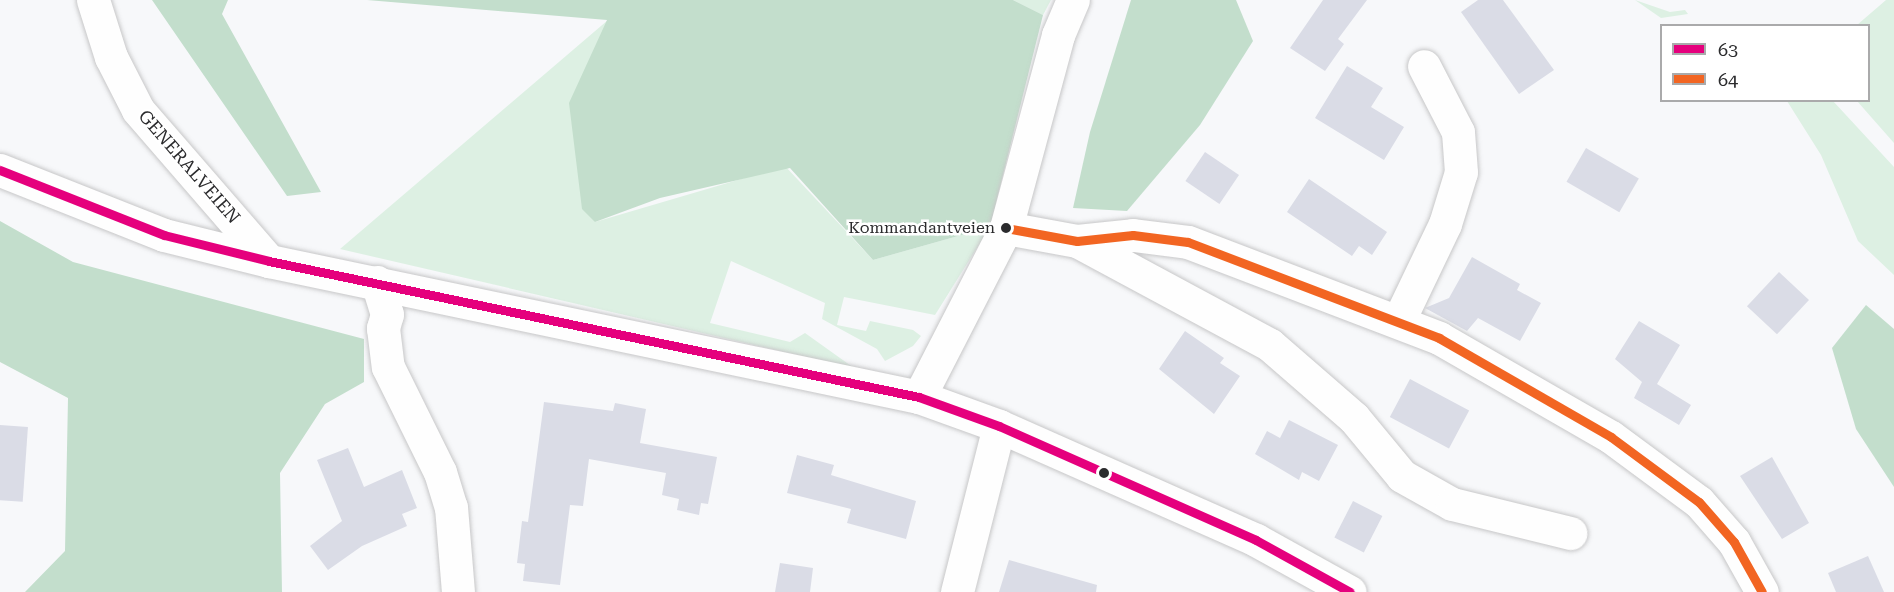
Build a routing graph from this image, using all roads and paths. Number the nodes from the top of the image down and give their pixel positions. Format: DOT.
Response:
graph roads {
  1 [pos="93,0"];
  2 [pos="1073,0"];
  3 [pos="1424,66"];
  4 [pos="0,170"];
  5 [pos="1006,228"];
  6 [pos="1077,241"];
  7 [pos="269,261"];
  8 [pos="377,282"];
  9 [pos="1399,320"];
  10 [pos="919,397"];
  11 [pos="999,426"];
  12 [pos="1570,533"];
  13 [pos="458,592"];
  14 [pos="957,592"];
  15 [pos="1350,592"];
  16 [pos="1762,592"];
  1 -- 7 [label="street, GENERALVEIEN"];
  2 -- 5 [label="street"];
  3 -- 9 [label="street"];
  4 -- 7 [label="street"];
  5 -- 6 [label="street"];
  5 -- 10 [label="street"];
  6 -- 9 [label="street"];
  6 -- 12 [label="street"];
  7 -- 8 [label="street"];
  8 -- 10 [label="street"];
  8 -- 13 [label="street"];
  9 -- 16 [label="street"];
  10 -- 11 [label="street"];
  11 -- 14 [label="street"];
  11 -- 15 [label="street"];
}
